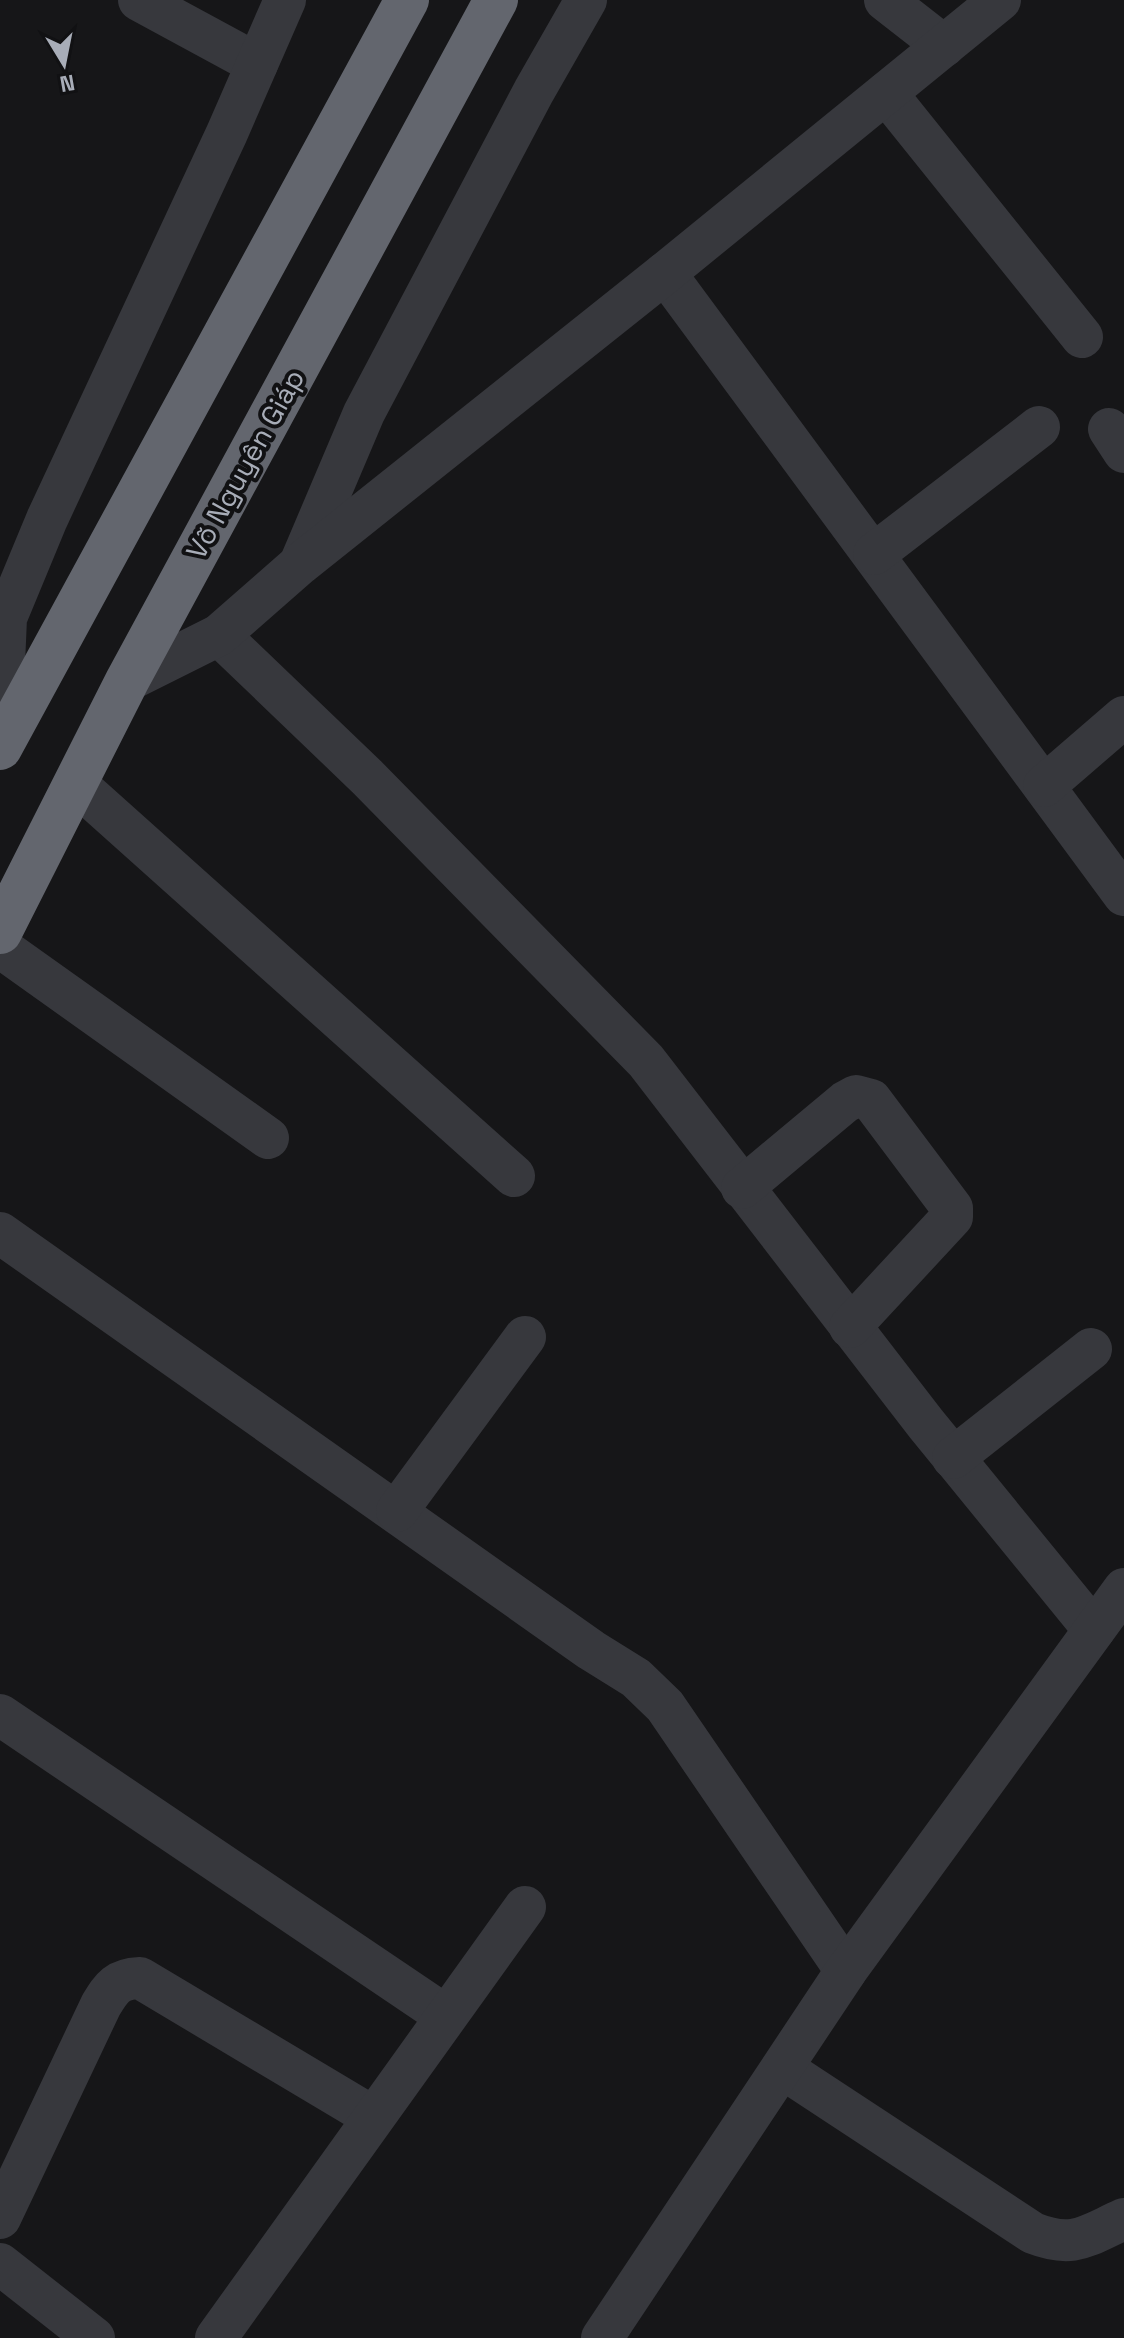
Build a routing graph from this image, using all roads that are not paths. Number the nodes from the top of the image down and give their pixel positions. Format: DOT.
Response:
graph roads {
  1 [pos="139,0"];
  2 [pos="285,0"];
  3 [pos="407,0"];
  4 [pos="496,0"];
  5 [pos="586,0"];
  6 [pos="885,0"];
  7 [pos="1000,0"];
  8 [pos="944,46"];
  9 [pos="257,64"];
  10 [pos="886,93"];
  11 [pos="665,273"];
  12 [pos="1082,337"];
  13 [pos="1039,427"];
  14 [pos="874,554"];
  15 [pos="300,564"];
  16 [pos="3,614"];
  17 [pos="219,635"];
  18 [pos="127,681"];
  19 [pos="1124,717"];
  20 [pos="1,746"];
  21 [pos="75,783"];
  22 [pos="1044,786"];
  23 [pos="1124,895"];
  24 [pos="0,932"];
  25 [pos="0,947"];
  26 [pos="268,1138"];
  27 [pos="514,1176"];
  28 [pos="742,1188"];
  29 [pos="0,1233"];
  30 [pos="850,1327"];
  31 [pos="525,1337"];
  32 [pos="1091,1349"];
  33 [pos="953,1458"];
  34 [pos="397,1511"];
  35 [pos="1124,1589"];
  36 [pos="1094,1630"];
  37 [pos="0,1715"];
  38 [pos="525,1907"];
  39 [pos="846,1971"];
  40 [pos="446,2016"];
  41 [pos="782,2068"];
  42 [pos="373,2117"];
  43 [pos="0,2218"];
  44 [pos="1124,2219"];
  45 [pos="0,2264"];
  46 [pos="94,2338"];
  47 [pos="216,2338"];
  48 [pos="602,2338"];
  1 -- 9 [label="street"];
  2 -- 9 [label="street"];
  3 -- 20 [label="highway"];
  4 -- 18 [label="highway, Võ Nguyên Giáp"];
  5 -- 15 [label="street"];
  6 -- 8 [label="street"];
  7 -- 8 [label="street"];
  8 -- 10 [label="street"];
  9 -- 16 [label="street"];
  10 -- 11 [label="street"];
  10 -- 12 [label="street"];
  11 -- 14 [label="street"];
  11 -- 15 [label="street"];
  13 -- 14 [label="street"];
  14 -- 22 [label="street"];
  15 -- 17 [label="street"];
  16 -- 20 [label="street"];
  17 -- 18 [label="street"];
  17 -- 28 [label="street"];
  18 -- 21 [label="highway, Võ Nguyên Giáp"];
  19 -- 22 [label="street"];
  21 -- 24 [label="highway, Võ Nguyên Giáp"];
  21 -- 27 [label="street"];
  22 -- 23 [label="street"];
  25 -- 26 [label="street"];
  28 -- 30 [label="street"];
  28 -- 30 [label="street"];
  29 -- 34 [label="street"];
  30 -- 33 [label="street"];
  31 -- 34 [label="street"];
  32 -- 33 [label="street"];
  33 -- 36 [label="street"];
  34 -- 39 [label="street"];
  35 -- 36 [label="street"];
  36 -- 39 [label="street"];
  37 -- 40 [label="street"];
  38 -- 40 [label="street"];
  39 -- 41 [label="street"];
  40 -- 42 [label="street"];
  41 -- 44 [label="street"];
  41 -- 48 [label="street"];
  42 -- 43 [label="street"];
  42 -- 47 [label="street"];
  45 -- 46 [label="street"];
}
